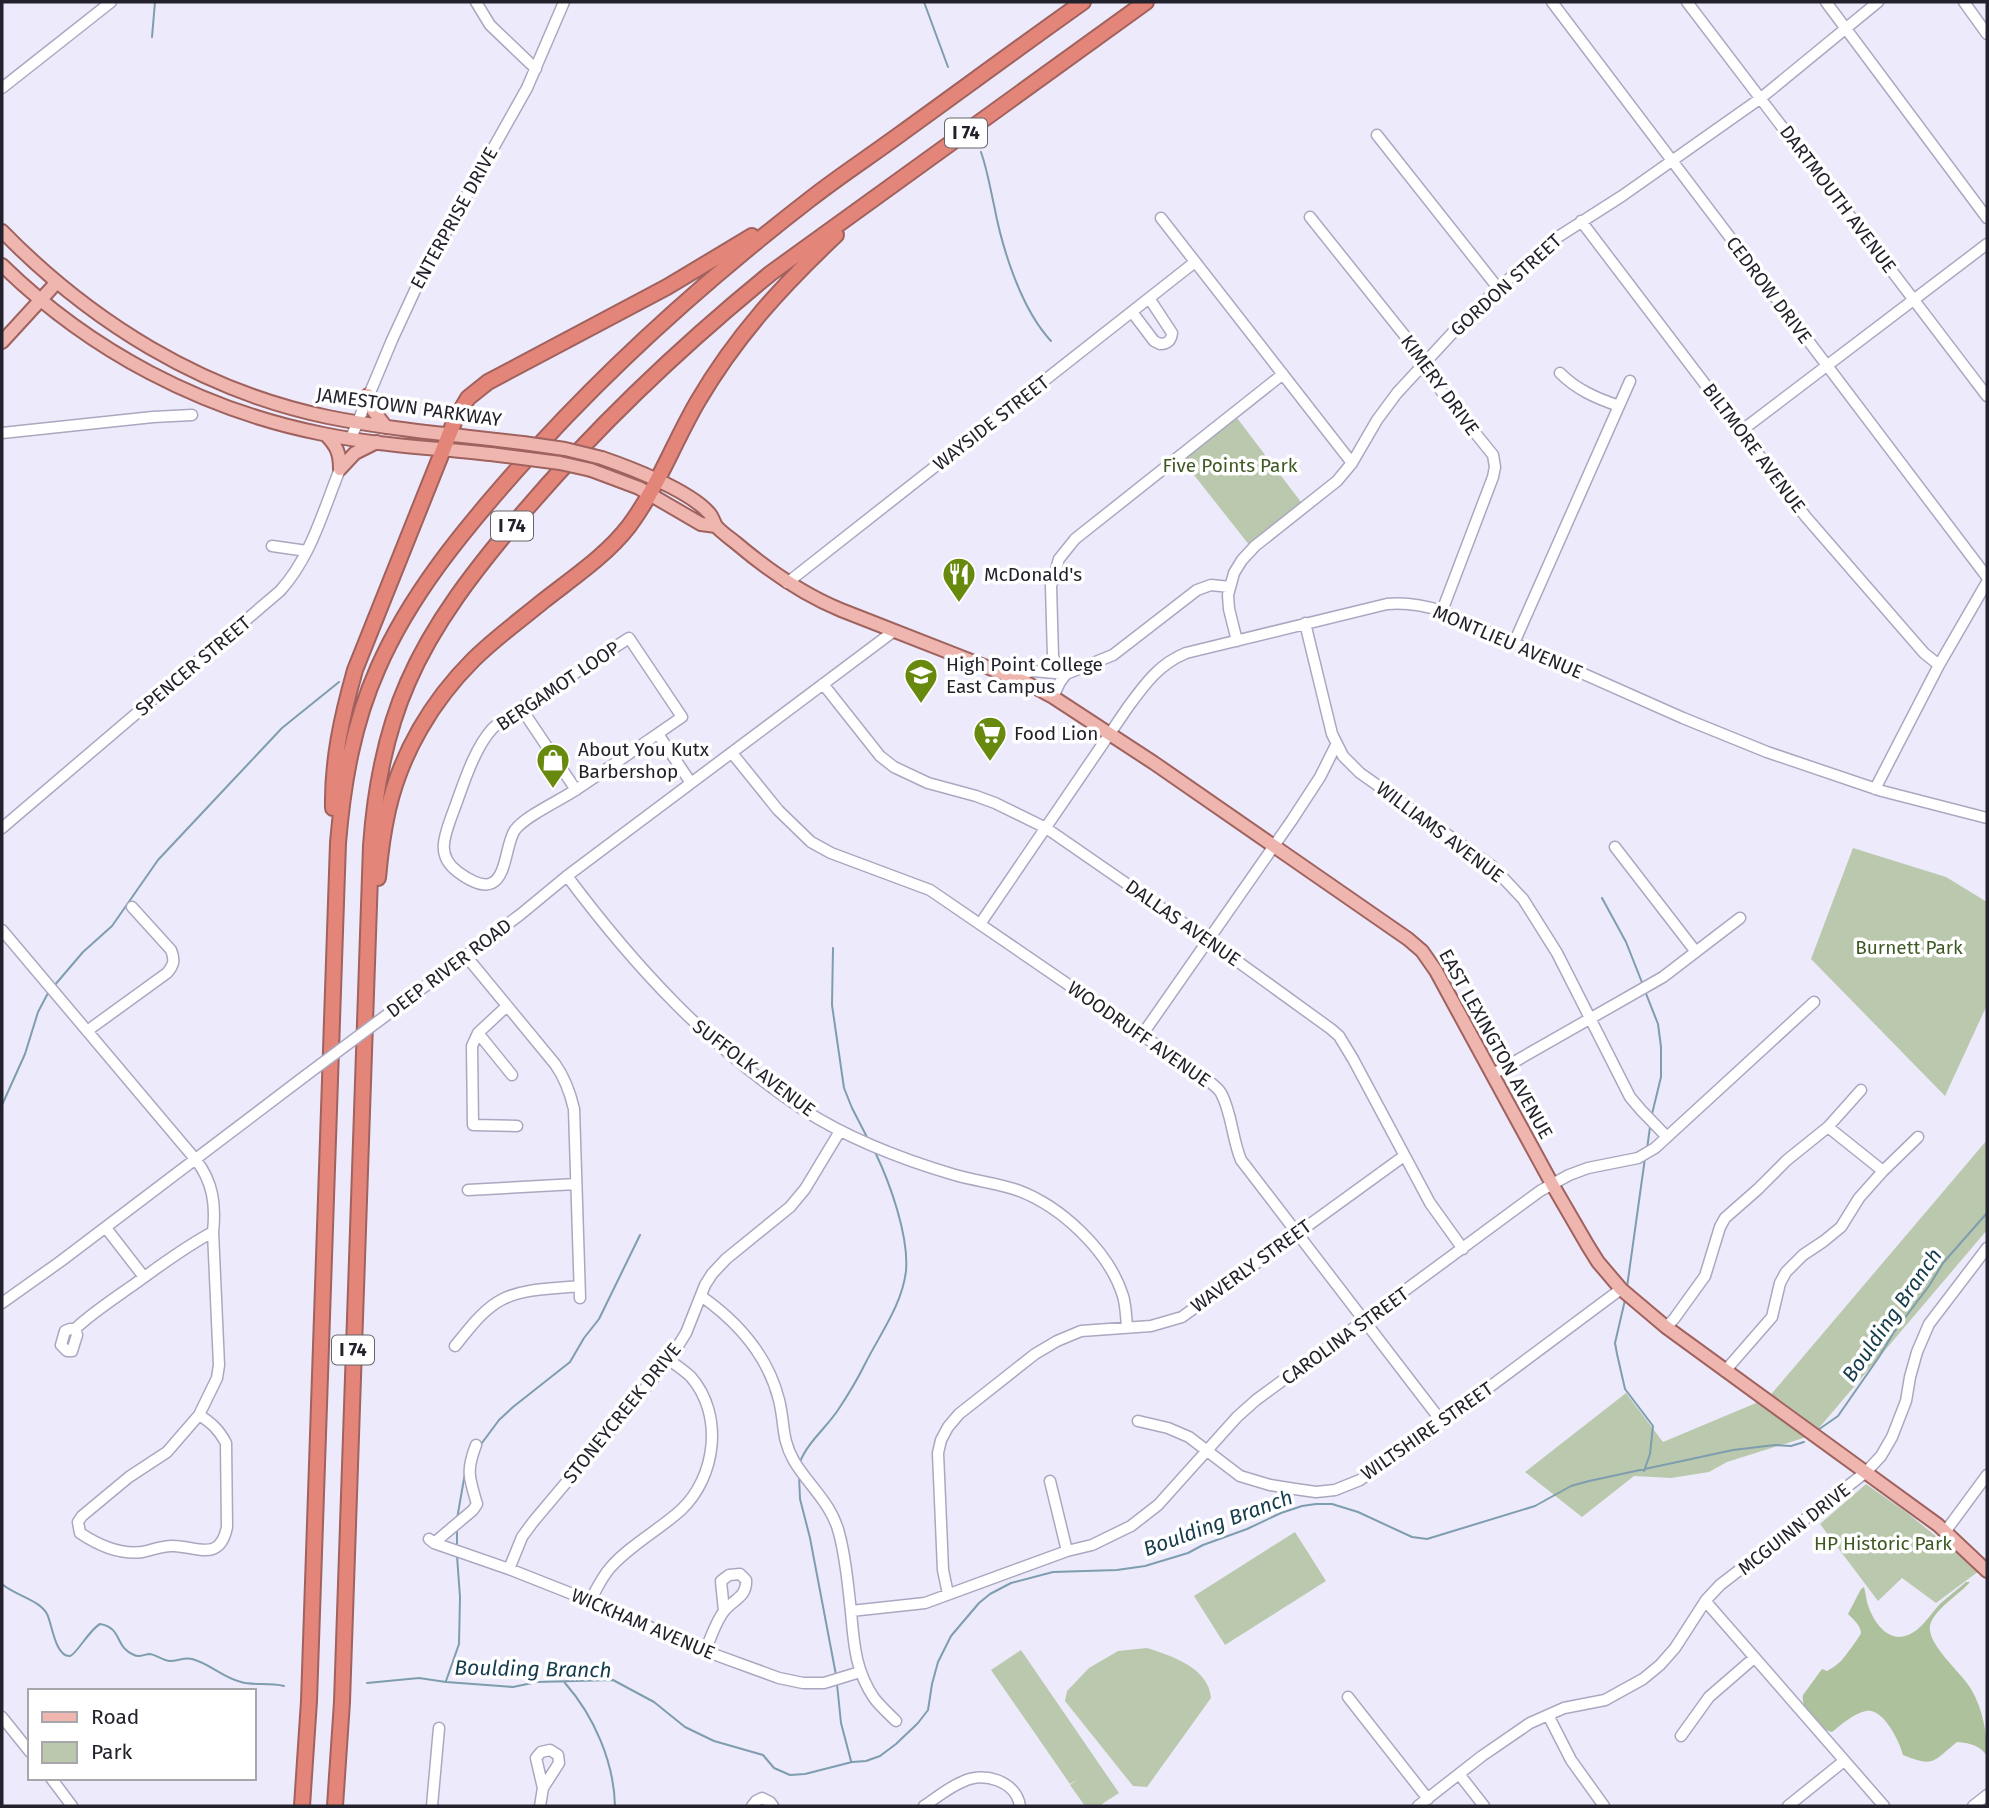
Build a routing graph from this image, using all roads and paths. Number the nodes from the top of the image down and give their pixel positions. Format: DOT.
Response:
graph roads {
  1 [pos="111,2"];
  2 [pos="475,2"];
  3 [pos="564,2"];
  4 [pos="1083,2"];
  5 [pos="1146,2"];
  6 [pos="1552,2"];
  7 [pos="1687,2"];
  8 [pos="1826,2"];
  9 [pos="1878,2"];
  10 [pos="1964,2"];
  11 [pos="1846,29"];
  12 [pos="1987,34"];
  13 [pos="536,69"];
  14 [pos="2,88"];
  15 [pos="1761,98"];
  16 [pos="1377,135"];
  17 [pos="1673,160"];
  18 [pos="810,199"];
  19 [pos="864,207"];
  20 [pos="1310,217"];
  21 [pos="1161,218"];
  22 [pos="1987,218"];
  23 [pos="1581,221"];
  24 [pos="2,231"];
  25 [pos="1987,244"];
  26 [pos="1195,262"];
  27 [pos="2,265"];
  28 [pos="57,282"];
  29 [pos="1498,288"];
  30 [pos="1149,298"];
  31 [pos="1914,299"];
  32 [pos="40,300"];
  33 [pos="1132,312"];
  34 [pos="2,342"];
  35 [pos="1423,364"];
  36 [pos="1826,366"];
  37 [pos="1560,373"];
  38 [pos="1283,374"];
  39 [pos="1630,381"];
  40 [pos="368,396"];
  41 [pos="1987,397"];
  42 [pos="1619,407"];
  43 [pos="192,415"];
  44 [pos="358,422"];
  45 [pos="387,427"];
  46 [pos="1741,432"];
  47 [pos="2,433"];
  48 [pos="449,434"];
  49 [pos="326,435"];
  50 [pos="351,438"];
  51 [pos="377,442"];
  52 [pos="442,449"];
  53 [pos="1352,463"];
  54 [pos="340,469"];
  55 [pos="658,481"];
  56 [pos="650,494"];
  57 [pos="716,526"];
  58 [pos="272,546"];
  59 [pos="307,551"];
  60 [pos="1987,579"];
  61 [pos="787,583"];
  62 [pos="1230,587"];
  63 [pos="1442,611"];
  64 [pos="1305,623"];
  65 [pos="894,631"];
  66 [pos="1237,640"];
  67 [pos="1514,643"];
  68 [pos="1053,657"];
  69 [pos="1939,665"];
  70 [pos="1041,671"];
  71 [pos="1064,674"];
  72 [pos="1009,676"];
  73 [pos="823,684"];
  74 [pos="1053,697"];
  75 [pos="521,708"];
  76 [pos="658,734"];
  77 [pos="1110,734"];
  78 [pos="1336,745"];
  79 [pos="732,753"];
  80 [pos="691,783"];
  81 [pos="1875,789"];
  82 [pos="576,790"];
  83 [pos="1987,818"];
  84 [pos="2,828"];
  85 [pos="1046,828"];
  86 [pos="1274,846"];
  87 [pos="1615,847"];
  88 [pos="336,869"];
  89 [pos="567,876"];
  90 [pos="132,907"];
  91 [pos="1740,918"];
  92 [pos="980,924"];
  93 [pos="2,930"];
  94 [pos="1208,940"];
  95 [pos="1696,952"];
  96 [pos="466,956"];
  97 [pos="366,966"];
  98 [pos="1814,1002"];
  99 [pos="507,1006"];
  100 [pos="1591,1019"];
  101 [pos="88,1031"];
  102 [pos="478,1033"];
  103 [pos="1142,1035"];
  104 [pos="1493,1074"];
  105 [pos="512,1075"];
  106 [pos="1861,1090"];
  107 [pos="517,1126"];
  108 [pos="1828,1127"];
  109 [pos="840,1131"];
  110 [pos="1667,1137"];
  111 [pos="1918,1137"];
  112 [pos="1404,1156"];
  113 [pos="196,1160"];
  114 [pos="1883,1171"];
  115 [pos="576,1184"];
  116 [pos="1552,1184"];
  117 [pos="468,1190"];
  118 [pos="106,1228"];
  119 [pos="213,1232"];
  120 [pos="1297,1232"];
  121 [pos="1987,1248"];
  122 [pos="1463,1250"];
  123 [pos="144,1277"];
  124 [pos="579,1286"];
  125 [pos="1620,1289"];
  126 [pos="701,1296"];
  127 [pos="580,1298"];
  128 [pos="2,1303"];
  129 [pos="1364,1322"];
  130 [pos="1666,1327"];
  131 [pos="1127,1328"];
  132 [pos="75,1329"];
  133 [pos="455,1346"];
  134 [pos="669,1360"];
  135 [pos="1726,1371"];
  136 [pos="199,1415"];
  137 [pos="1138,1421"];
  138 [pos="1442,1422"];
  139 [pos="476,1445"];
  140 [pos="1208,1450"];
  141 [pos="1866,1472"];
  142 [pos="1987,1475"];
  143 [pos="1051,1481"];
  144 [pos="1945,1532"];
  145 [pos="1068,1551"];
  146 [pos="509,1569"];
  147 [pos="1987,1571"];
  148 [pos="948,1594"];
  149 [pos="1706,1600"];
  150 [pos="590,1601"];
  151 [pos="724,1611"];
  152 [pos="851,1611"];
  153 [pos="705,1651"];
  154 [pos="1754,1658"];
  155 [pos="860,1672"];
  156 [pos="1348,1698"];
  157 [pos="1548,1715"];
  158 [pos="2,1717"];
  159 [pos="896,1721"];
  160 [pos="439,1728"];
  161 [pos="1681,1736"];
  162 [pos="28,1750"];
  163 [pos="1844,1761"];
  164 [pos="1459,1774"];
  165 [pos="52,1780"];
  166 [pos="543,1788"];
  167 [pos="1987,1795"];
  168 [pos="1428,1799"];
  169 [pos="72,1806"];
  170 [pos="302,1806"];
  171 [pos="335,1806"];
  172 [pos="432,1806"];
  173 [pos="540,1806"];
  174 [pos="752,1806"];
  175 [pos="773,1806"];
  176 [pos="924,1806"];
  177 [pos="1020,1806"];
  178 [pos="1418,1806"];
  179 [pos="1483,1806"];
  180 [pos="1604,1806"];
  181 [pos="1788,1806"];
  182 [pos="1884,1806"];
  183 [pos="1973,1806"];
  1 -- 14 [label="street"];
  2 -- 13 [label="street"];
  3 -- 13 [label="street, ENTERPRISE DRIVE"];
  4 -- 18 [label="highway, I 74"];
  5 -- 19 [label="highway, I 74"];
  6 -- 17 [label="street, CEDROW DRIVE"];
  7 -- 15 [label="street, DARTMOUTH AVENUE"];
  8 -- 11 [label="street"];
  9 -- 11 [label="street, GORDON STREET"];
  10 -- 12 [label="street"];
  11 -- 15 [label="street, GORDON STREET"];
  11 -- 22 [label="street"];
  13 -- 40 [label="street, ENTERPRISE DRIVE"];
  15 -- 17 [label="street, GORDON STREET"];
  15 -- 31 [label="street, DARTMOUTH AVENUE"];
  16 -- 29 [label="street"];
  17 -- 23 [label="street, GORDON STREET"];
  17 -- 36 [label="street, CEDROW DRIVE"];
  18 -- 48 [label="highway"];
  18 -- 88 [label="highway, I 74"];
  19 -- 55 [label="highway"];
  19 -- 97 [label="highway, I 74"];
  20 -- 35 [label="street, KIMERY DRIVE"];
  21 -- 26 [label="street"];
  23 -- 29 [label="street, GORDON STREET"];
  23 -- 46 [label="street, BILTMORE AVENUE"];
  24 -- 28 [label="main road, JAMESTOWN PARKWAY"];
  25 -- 31 [label="street"];
  26 -- 30 [label="street, WAYSIDE STREET"];
  26 -- 38 [label="street"];
  27 -- 32 [label="main road, JAMESTOWN PARKWAY"];
  28 -- 32 [label="main road"];
  28 -- 44 [label="main road, JAMESTOWN PARKWAY"];
  29 -- 35 [label="street, GORDON STREET"];
  30 -- 33 [label="street, WAYSIDE STREET"];
  30 -- 33 [label="street"];
  31 -- 36 [label="street"];
  31 -- 41 [label="street, DARTMOUTH AVENUE"];
  32 -- 34 [label="main road"];
  32 -- 49 [label="main road, JAMESTOWN PARKWAY"];
  33 -- 61 [label="street, WAYSIDE STREET"];
  35 -- 53 [label="street, GORDON STREET"];
  35 -- 63 [label="street, KIMERY DRIVE"];
  36 -- 46 [label="street"];
  36 -- 60 [label="street, CEDROW DRIVE"];
  37 -- 42 [label="street"];
  38 -- 53 [label="street"];
  38 -- 68 [label="street"];
  39 -- 42 [label="street"];
  40 -- 44 [label="street, ENTERPRISE DRIVE"];
  40 -- 45 [label="main road"];
  42 -- 67 [label="street"];
  43 -- 47 [label="street"];
  44 -- 45 [label="main road, JAMESTOWN PARKWAY"];
  44 -- 50 [label="street, ENTERPRISE DRIVE"];
  45 -- 48 [label="main road, JAMESTOWN PARKWAY"];
  46 -- 69 [label="street, BILTMORE AVENUE"];
  48 -- 52 [label="highway"];
  48 -- 55 [label="main road, JAMESTOWN PARKWAY, bridge"];
  49 -- 50 [label="main road, JAMESTOWN PARKWAY"];
  49 -- 54 [label="main road"];
  50 -- 51 [label="main road, JAMESTOWN PARKWAY"];
  51 -- 52 [label="main road, JAMESTOWN PARKWAY"];
  51 -- 54 [label="main road"];
  52 -- 56 [label="main road, JAMESTOWN PARKWAY, bridge"];
  52 -- 88 [label="highway"];
  53 -- 62 [label="street, GORDON STREET"];
  54 -- 59 [label="street, SPENCER STREET"];
  55 -- 56 [label="highway"];
  55 -- 57 [label="main road, JAMESTOWN PARKWAY"];
  56 -- 57 [label="main road, JAMESTOWN PARKWAY"];
  56 -- 97 [label="highway"];
  57 -- 61 [label="main road, JAMESTOWN PARKWAY"];
  58 -- 59 [label="street"];
  59 -- 84 [label="street, SPENCER STREET"];
  60 -- 69 [label="street"];
  61 -- 65 [label="main road, JAMESTOWN PARKWAY"];
  62 -- 66 [label="street, GORDON STREET"];
  62 -- 71 [label="street"];
  63 -- 64 [label="street, MONTLIEU AVENUE"];
  63 -- 67 [label="street, MONTLIEU AVENUE"];
  64 -- 66 [label="street, MONTLIEU AVENUE"];
  64 -- 78 [label="street, WILLIAMS AVENUE"];
  65 -- 72 [label="main road, EAST LEXINGTON AVENUE"];
  65 -- 73 [label="street, DEEP RIVER ROAD"];
  66 -- 77 [label="street, MONTLIEU AVENUE"];
  67 -- 81 [label="street, MONTLIEU AVENUE"];
  68 -- 70 [label="street"];
  68 -- 71 [label="street"];
  69 -- 81 [label="street"];
  70 -- 71 [label="street"];
  70 -- 72 [label="street"];
  71 -- 74 [label="street"];
  72 -- 74 [label="main road, EAST LEXINGTON AVENUE"];
  73 -- 79 [label="street, DEEP RIVER ROAD"];
  73 -- 85 [label="street, DALLAS AVENUE"];
  74 -- 77 [label="main road, EAST LEXINGTON AVENUE"];
  75 -- 76 [label="street, BERGAMOT LOOP"];
  75 -- 82 [label="street"];
  75 -- 82 [label="street, BERGAMOT LOOP"];
  76 -- 80 [label="street"];
  76 -- 82 [label="street, BERGAMOT LOOP"];
  77 -- 85 [label="street, MONTLIEU AVENUE"];
  77 -- 86 [label="main road, EAST LEXINGTON AVENUE"];
  78 -- 86 [label="street"];
  78 -- 100 [label="street, WILLIAMS AVENUE"];
  79 -- 80 [label="street, DEEP RIVER ROAD"];
  79 -- 92 [label="street, WOODRUFF AVENUE"];
  80 -- 89 [label="street, DEEP RIVER ROAD"];
  81 -- 83 [label="street, MONTLIEU AVENUE"];
  85 -- 92 [label="street, MONTLIEU AVENUE"];
  85 -- 94 [label="street, DALLAS AVENUE"];
  86 -- 94 [label="street"];
  86 -- 104 [label="main road, EAST LEXINGTON AVENUE"];
  87 -- 95 [label="street"];
  88 -- 170 [label="highway, I 74"];
  89 -- 96 [label="street, DEEP RIVER ROAD"];
  89 -- 109 [label="street, SUFFOLK AVENUE"];
  90 -- 101 [label="street"];
  91 -- 95 [label="street"];
  92 -- 103 [label="street, WOODRUFF AVENUE"];
  93 -- 101 [label="street"];
  94 -- 103 [label="street"];
  94 -- 112 [label="street, DALLAS AVENUE"];
  95 -- 100 [label="street"];
  96 -- 99 [label="street"];
  96 -- 113 [label="street, DEEP RIVER ROAD, bridge"];
  97 -- 171 [label="highway, I 74"];
  98 -- 110 [label="street, CAROLINA STREET"];
  99 -- 102 [label="street"];
  99 -- 115 [label="street"];
  100 -- 104 [label="street"];
  100 -- 110 [label="street, WILLIAMS AVENUE"];
  101 -- 113 [label="street"];
  102 -- 105 [label="street"];
  102 -- 107 [label="street"];
  103 -- 120 [label="street, WOODRUFF AVENUE"];
  104 -- 116 [label="main road, EAST LEXINGTON AVENUE"];
  106 -- 108 [label="street"];
  108 -- 114 [label="street"];
  108 -- 130 [label="street"];
  109 -- 126 [label="street, STONEYCREEK DRIVE"];
  109 -- 131 [label="street, SUFFOLK AVENUE"];
  110 -- 116 [label="street, CAROLINA STREET"];
  111 -- 114 [label="street"];
  112 -- 120 [label="street, WAVERLY STREET"];
  112 -- 122 [label="street, DALLAS AVENUE"];
  113 -- 118 [label="street, DEEP RIVER ROAD"];
  113 -- 119 [label="street"];
  114 -- 135 [label="street"];
  115 -- 117 [label="street"];
  115 -- 124 [label="street"];
  116 -- 122 [label="street, CAROLINA STREET"];
  116 -- 125 [label="main road, EAST LEXINGTON AVENUE"];
  118 -- 123 [label="street"];
  118 -- 128 [label="street, DEEP RIVER ROAD"];
  119 -- 123 [label="street"];
  119 -- 136 [label="street"];
  120 -- 129 [label="street, WOODRUFF AVENUE"];
  120 -- 131 [label="street, WAVERLY STREET"];
  121 -- 141 [label="street, MCGUINN DRIVE"];
  122 -- 129 [label="street, CAROLINA STREET"];
  123 -- 132 [label="street"];
  124 -- 127 [label="street"];
  124 -- 133 [label="street"];
  125 -- 130 [label="main road, EAST LEXINGTON AVENUE"];
  125 -- 138 [label="street, WILTSHIRE STREET"];
  126 -- 134 [label="street, STONEYCREEK DRIVE"];
  126 -- 152 [label="street"];
  129 -- 138 [label="street, WOODRUFF AVENUE"];
  129 -- 140 [label="street, CAROLINA STREET"];
  130 -- 135 [label="main road, EAST LEXINGTON AVENUE"];
  131 -- 148 [label="street, WAVERLY STREET"];
  134 -- 146 [label="street, STONEYCREEK DRIVE"];
  134 -- 150 [label="street"];
  135 -- 141 [label="main road, EAST LEXINGTON AVENUE"];
  136 -- 136 [label="street"];
  137 -- 140 [label="street, WILTSHIRE STREET"];
  138 -- 140 [label="street, WILTSHIRE STREET"];
  139 -- 146 [label="street, WICKHAM AVENUE"];
  140 -- 145 [label="street, CAROLINA STREET"];
  141 -- 144 [label="main road, EAST LEXINGTON AVENUE"];
  141 -- 149 [label="street, MCGUINN DRIVE"];
  142 -- 144 [label="street"];
  143 -- 145 [label="street"];
  144 -- 147 [label="main road, EAST LEXINGTON AVENUE"];
  145 -- 148 [label="street, CAROLINA STREET"];
  146 -- 150 [label="street, WICKHAM AVENUE"];
  148 -- 152 [label="street, CAROLINA STREET"];
  149 -- 154 [label="street"];
  149 -- 157 [label="street, MCGUINN DRIVE"];
  150 -- 153 [label="street, WICKHAM AVENUE"];
  151 -- 153 [label="street"];
  152 -- 155 [label="street"];
  153 -- 155 [label="street, WICKHAM AVENUE"];
  154 -- 161 [label="street"];
  154 -- 163 [label="street"];
  155 -- 159 [label="street"];
  156 -- 168 [label="street"];
  157 -- 164 [label="street, MCGUINN DRIVE"];
  157 -- 180 [label="street"];
  158 -- 162 [label="street"];
  160 -- 172 [label="street"];
  163 -- 181 [label="street"];
  163 -- 182 [label="street"];
  164 -- 168 [label="street, MCGUINN DRIVE"];
  164 -- 179 [label="street"];
  165 -- 169 [label="street"];
  166 -- 173 [label="street"];
  167 -- 183 [label="street"];
  168 -- 178 [label="street, MCGUINN DRIVE"];
  174 -- 175 [label="street"];
  176 -- 177 [label="street"];
}
